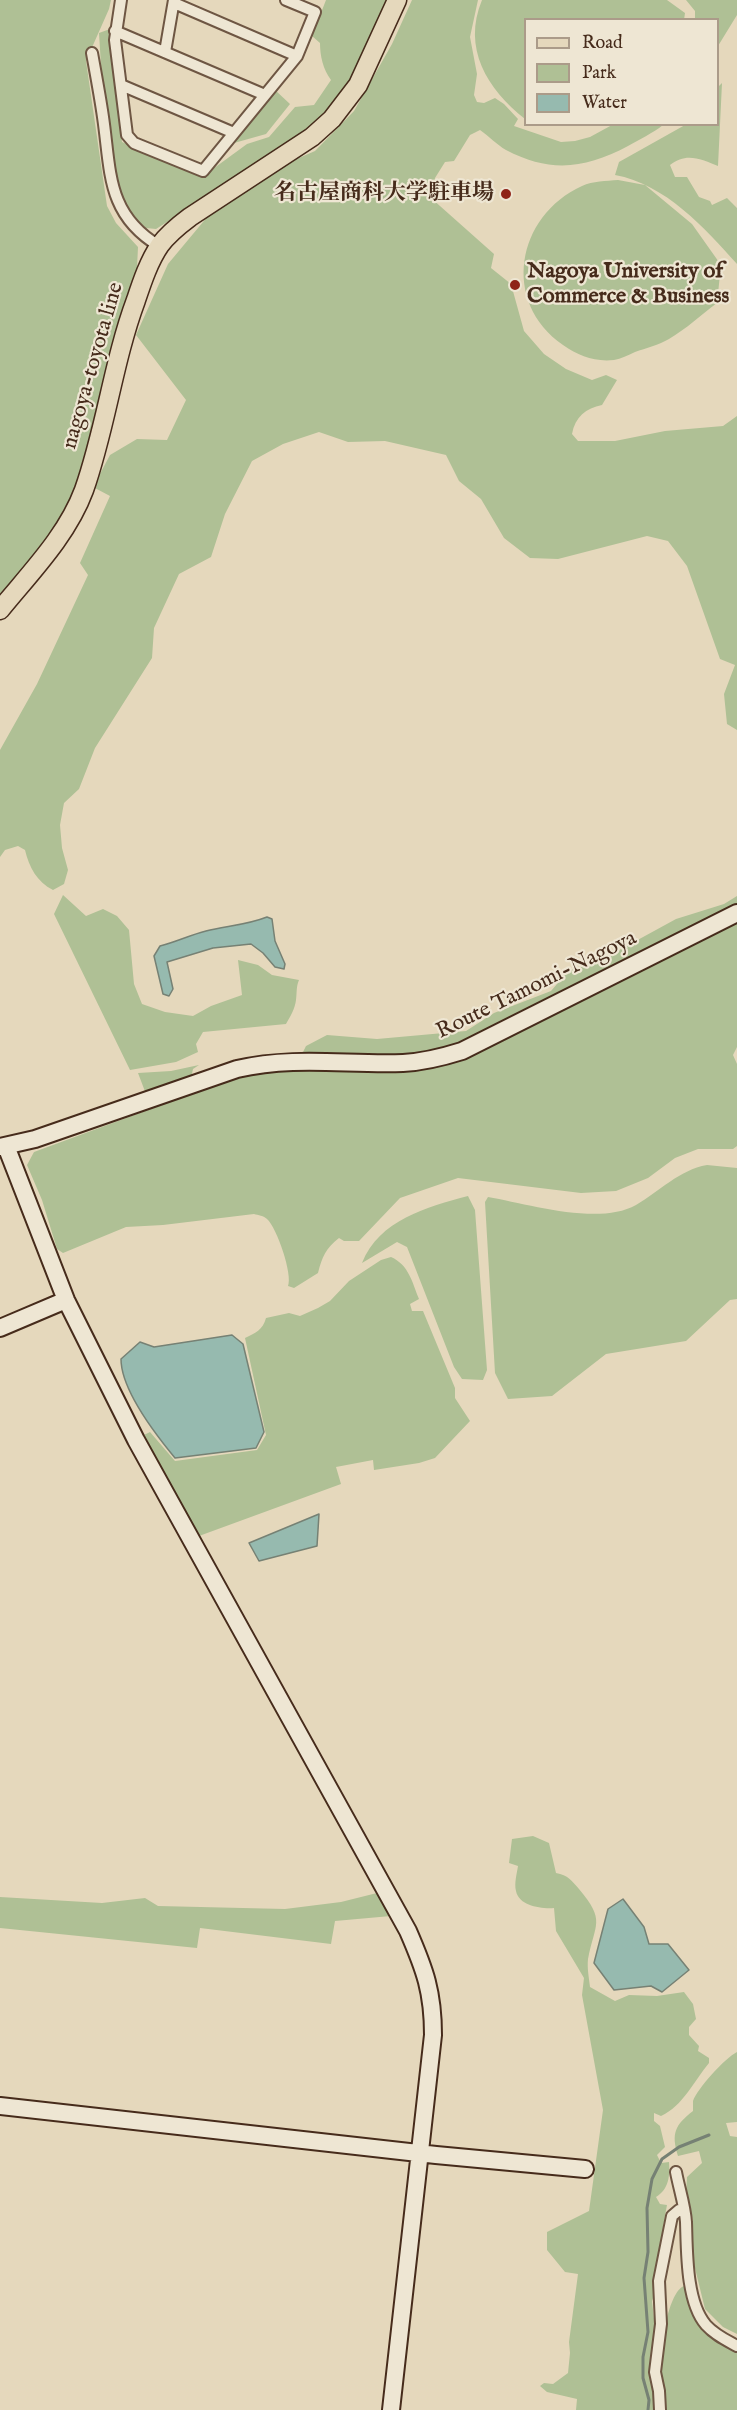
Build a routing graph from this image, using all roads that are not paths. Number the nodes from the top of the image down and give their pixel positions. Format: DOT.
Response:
graph roads {
  1 [pos="121,0"];
  2 [pos="286,0"];
  3 [pos="397,0"];
  4 [pos="174,2"];
  5 [pos="116,31"];
  6 [pos="165,52"];
  7 [pos="92,53"];
  8 [pos="297,56"];
  9 [pos="121,85"];
  10 [pos="265,95"];
  11 [pos="234,133"];
  12 [pos="159,246"];
  13 [pos="0,610"];
  14 [pos="737,913"];
  15 [pos="3,1147"];
  16 [pos="66,1300"];
  17 [pos="0,1328"];
  18 [pos="0,2106"];
  19 [pos="421,2153"];
  20 [pos="585,2169"];
  21 [pos="676,2172"];
  22 [pos="683,2212"];
  23 [pos="737,2346"];
  24 [pos="391,2410"];
  25 [pos="660,2410"];
  1 -- 5 [label="street"];
  2 -- 8 [label="street"];
  3 -- 12 [label="main road, nagoya-toyota line"];
  4 -- 6 [label="street"];
  4 -- 8 [label="street"];
  5 -- 6 [label="street"];
  5 -- 9 [label="street"];
  6 -- 10 [label="street"];
  7 -- 12 [label="street"];
  8 -- 10 [label="street"];
  9 -- 11 [label="street"];
  9 -- 11 [label="street"];
  10 -- 11 [label="street"];
  12 -- 13 [label="main road, nagoya-toyota line"];
  14 -- 15 [label="street, Route Tamomi-Nagoya"];
  15 -- 16 [label="street"];
  16 -- 17 [label="street"];
  16 -- 19 [label="street"];
  18 -- 19 [label="street"];
  19 -- 20 [label="street"];
  19 -- 24 [label="street"];
  21 -- 22 [label="street"];
  22 -- 23 [label="street"];
  22 -- 25 [label="street"];
}
